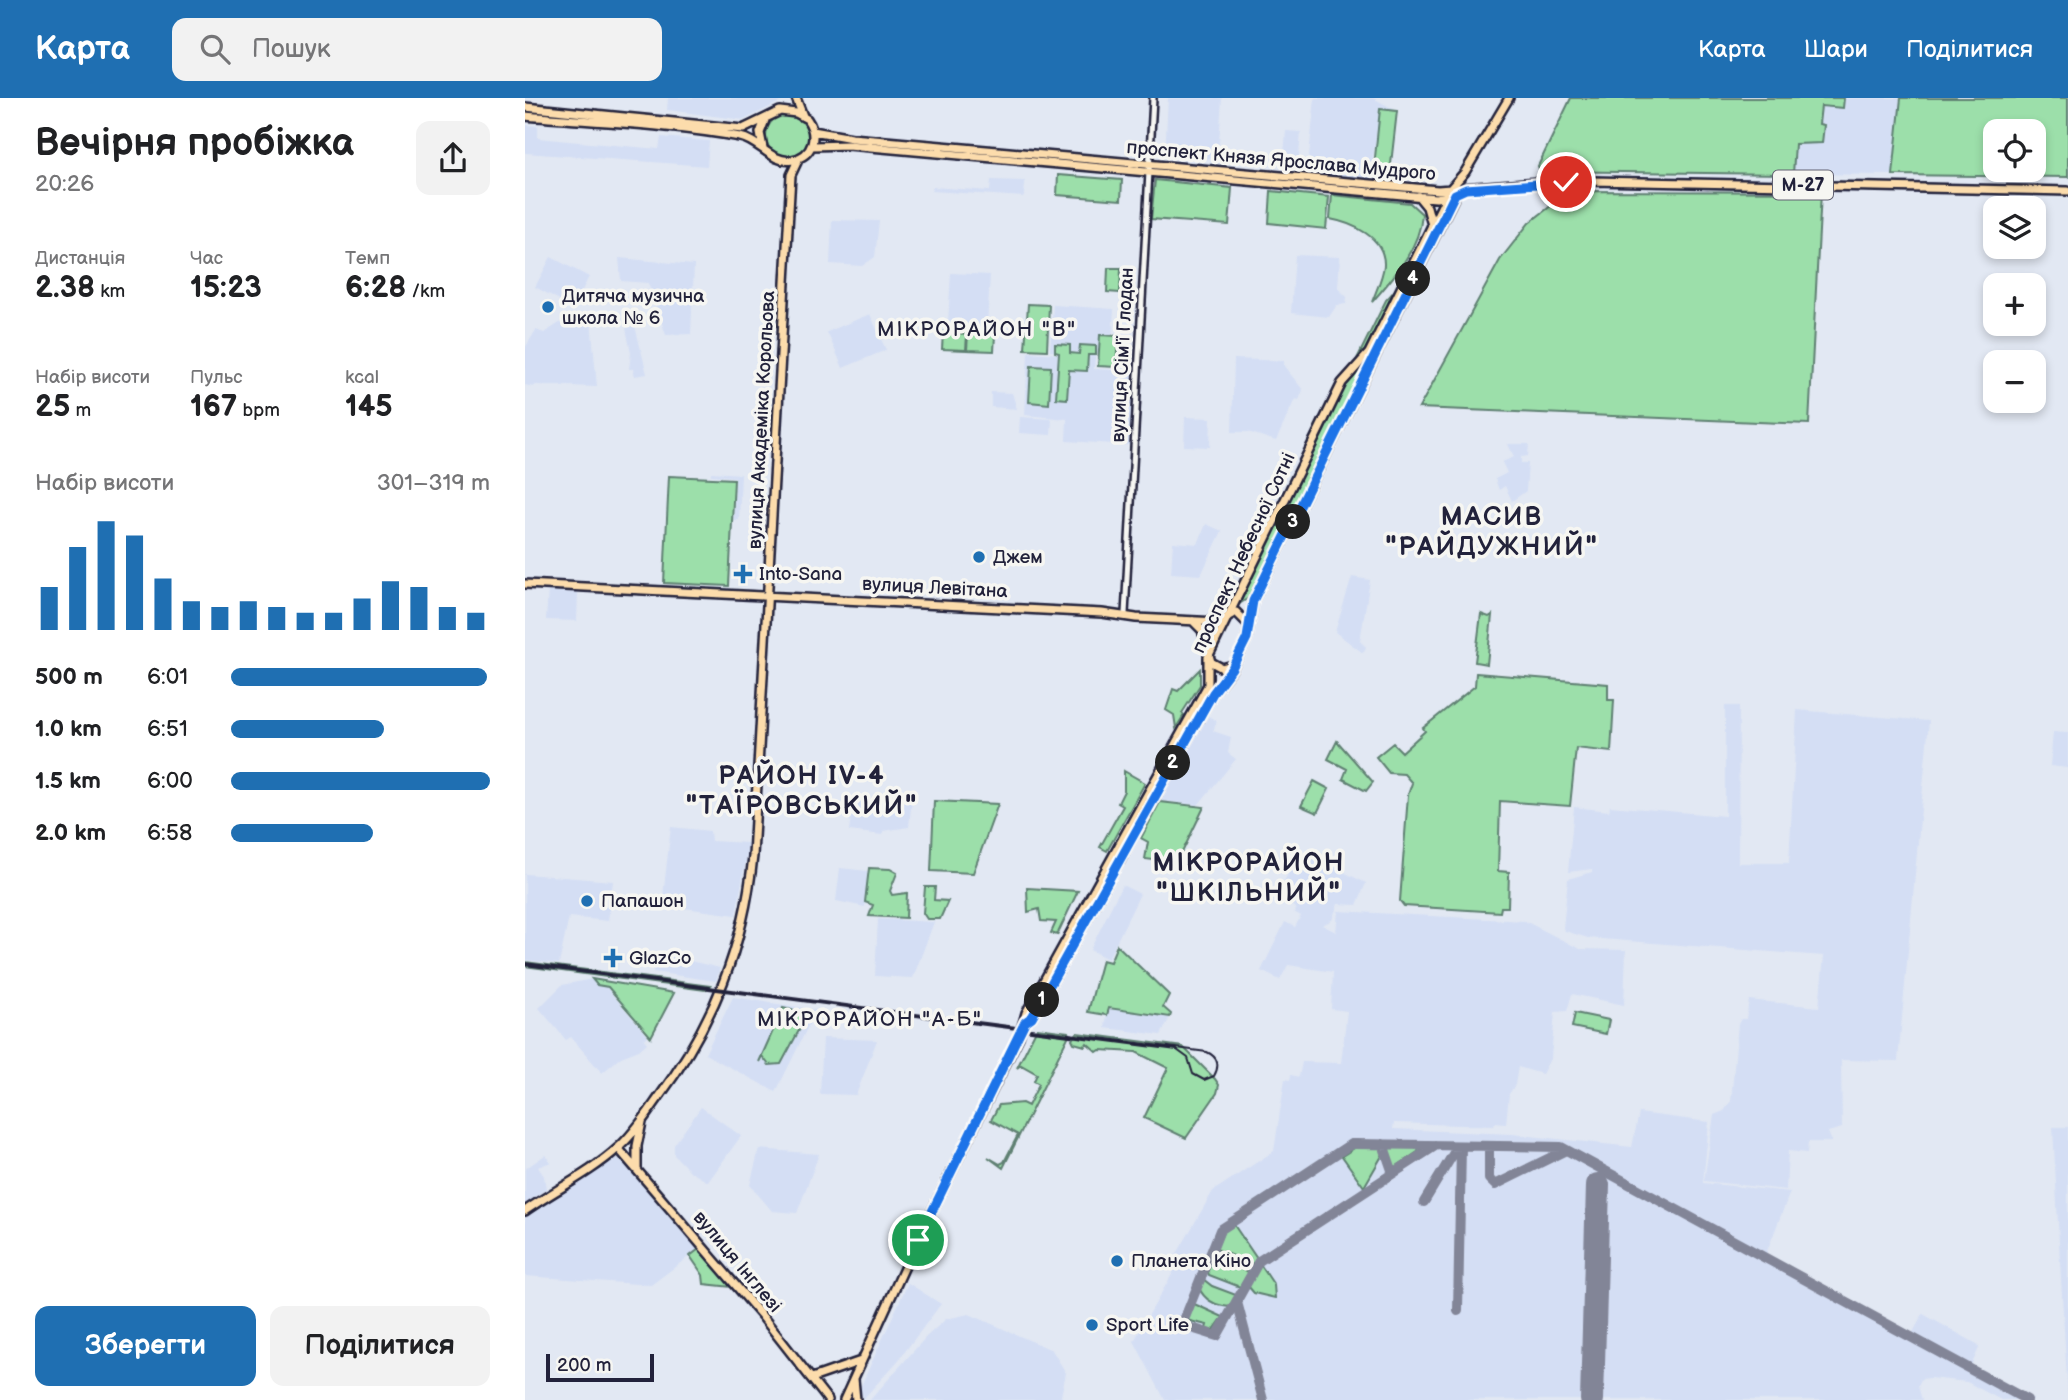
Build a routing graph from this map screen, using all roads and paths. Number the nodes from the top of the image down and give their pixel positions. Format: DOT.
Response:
graph roads {
  1 [pos="1153,98"];
  2 [pos="1509,98"];
  3 [pos="796,99"];
  4 [pos="525,107"];
  5 [pos="783,111"];
  6 [pos="525,116"];
  7 [pos="803,116"];
  8 [pos="765,120"];
  9 [pos="813,131"];
  10 [pos="812,146"];
  11 [pos="765,150"];
  12 [pos="799,158"];
  13 [pos="1029,158"];
  14 [pos="781,160"];
  15 [pos="1150,169"];
  16 [pos="791,175"];
  17 [pos="1457,190"];
  18 [pos="2068,191"];
  19 [pos="1417,196"];
  20 [pos="1445,197"];
  21 [pos="1432,225"];
  22 [pos="525,584"];
  23 [pos="767,597"];
  24 [pos="1125,614"];
  25 [pos="1228,616"];
  26 [pos="1193,621"];
  27 [pos="1249,626"];
  28 [pos="1208,657"];
  29 [pos="1234,665"];
  30 [pos="1125,841"];
  31 [pos="643,1119"];
  32 [pos="618,1148"];
  33 [pos="637,1169"];
  34 [pos="525,1211"];
  35 [pos="861,1361"];
  36 [pos="812,1378"];
  37 [pos="853,1378"];
  38 [pos="828,1400"];
  39 [pos="844,1400"];
  40 [pos="856,1400"];
  1 -- 15 [label="street, вулиця Сім'ї Глодан"];
  2 -- 17 [label="main road, проспект Небесної Сотні"];
  3 -- 5 [label="main road"];
  3 -- 7 [label="main road"];
  4 -- 8 [label="main road"];
  5 -- 7 [label="main road"];
  5 -- 8 [label="main road"];
  6 -- 11 [label="main road"];
  7 -- 9 [label="main road"];
  8 -- 11 [label="main road"];
  9 -- 10 [label="main road"];
  9 -- 13 [label="main road, проспект Князя Ярослава Мудрого"];
  10 -- 12 [label="main road"];
  10 -- 13 [label="main road, проспект Князя Ярослава Мудрого"];
  11 -- 14 [label="main road"];
  12 -- 14 [label="main road"];
  12 -- 16 [label="main road, вулиця Академіка Корольова"];
  13 -- 15 [label="main road, проспект Князя Ярослава Мудрого"];
  14 -- 16 [label="main road"];
  15 -- 17 [label="main road, проспект Князя Ярослава Мудрого"];
  15 -- 19 [label="main road, проспект Князя Ярослава Мудрого"];
  15 -- 24 [label="street, вулиця Сім'ї Глодан"];
  16 -- 23 [label="main road, вулиця Академіка Корольова"];
  17 -- 18 [label="main road, М-27"];
  17 -- 20 [label="main road, проспект Князя Ярослава Мудрого"];
  17 -- 27 [label="main road, проспект Небесної Сотні"];
  19 -- 20 [label="main road, проспект Князя Ярослава Мудрого"];
  19 -- 21 [label="main road"];
  20 -- 21 [label="main road, проспект Небесної Сотні"];
  21 -- 25 [label="main road, проспект Небесної Сотні"];
  22 -- 23 [label="main road, вулиця Левітана"];
  23 -- 24 [label="main road, вулиця Левітана"];
  23 -- 31 [label="main road, вулиця Академіка Корольова"];
  24 -- 26 [label="main road, вулиця Левітана"];
  25 -- 26 [label="main road, вулиця Левітана"];
  25 -- 27 [label="main road"];
  25 -- 28 [label="main road, проспект Небесної Сотні"];
  26 -- 28 [label="main road"];
  27 -- 29 [label="main road, проспект Небесної Сотні"];
  28 -- 29 [label="main road"];
  28 -- 30 [label="main road, проспект Небесної Сотні"];
  29 -- 30 [label="main road, проспект Небесної Сотні"];
  30 -- 35 [label="main road, проспект Небесної Сотні"];
  31 -- 32 [label="main road, вулиця Академіка Корольова"];
  31 -- 33 [label="main road"];
  32 -- 33 [label="main road, вулиця Інглезі"];
  32 -- 34 [label="main road, вулиця Академіка Корольова"];
  33 -- 36 [label="main road, вулиця Інглезі"];
  35 -- 36 [label="main road"];
  35 -- 37 [label="main road, проспект Небесної Сотні"];
  36 -- 38 [label="main road, вулиця Інглезі"];
  37 -- 39 [label="main road, проспект Небесної Сотні"];
  37 -- 40 [label="main road"];
}
